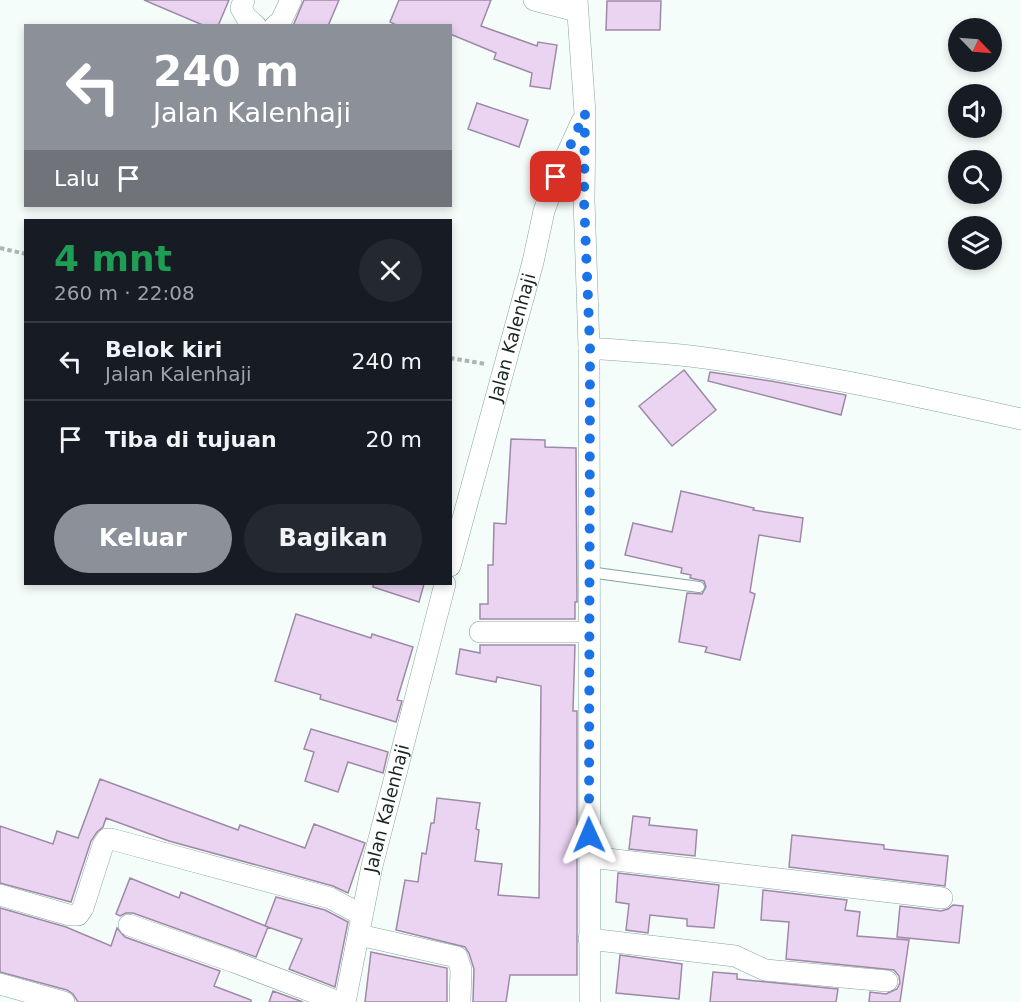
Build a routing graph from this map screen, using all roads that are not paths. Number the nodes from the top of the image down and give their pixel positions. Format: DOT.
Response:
graph roads {
  1 [pos="244,0"];
  2 [pos="291,0"];
  3 [pos="534,0"];
  4 [pos="577,5"];
  5 [pos="254,24"];
  6 [pos="277,24"];
  7 [pos="585,113"];
  8 [pos="590,348"];
  9 [pos="1021,419"];
  10 [pos="452,558"];
  11 [pos="589,572"];
  12 [pos="445,585"];
  13 [pos="699,587"];
  14 [pos="480,632"];
  15 [pos="589,632"];
  16 [pos="590,857"];
  17 [pos="0,895"];
  18 [pos="942,898"];
  19 [pos="362,915"];
  20 [pos="129,925"];
  21 [pos="359,936"];
  22 [pos="589,939"];
  23 [pos="887,981"];
  24 [pos="0,984"];
  25 [pos="64,1002"];
  26 [pos="339,1002"];
  27 [pos="345,1002"];
  28 [pos="460,1002"];
  29 [pos="590,1002"];
  1 -- 5 [label="street"];
  2 -- 6 [label="street"];
  3 -- 4 [label="street"];
  4 -- 7 [label="street"];
  7 -- 8 [label="street"];
  7 -- 10 [label="street, Jalan Kalenhaji"];
  8 -- 9 [label="street"];
  8 -- 11 [label="street"];
  11 -- 13 [label="lane"];
  11 -- 15 [label="street"];
  12 -- 19 [label="street, Jalan Kalenhaji"];
  14 -- 15 [label="street"];
  15 -- 16 [label="street"];
  16 -- 18 [label="street"];
  16 -- 22 [label="street"];
  17 -- 19 [label="street"];
  19 -- 21 [label="street, Jalan Kalenhaji"];
  20 -- 26 [label="street"];
  21 -- 27 [label="street, Jalan Kalenhaji"];
  21 -- 28 [label="street"];
  22 -- 23 [label="street"];
  22 -- 29 [label="street"];
  24 -- 25 [label="street"];
}
